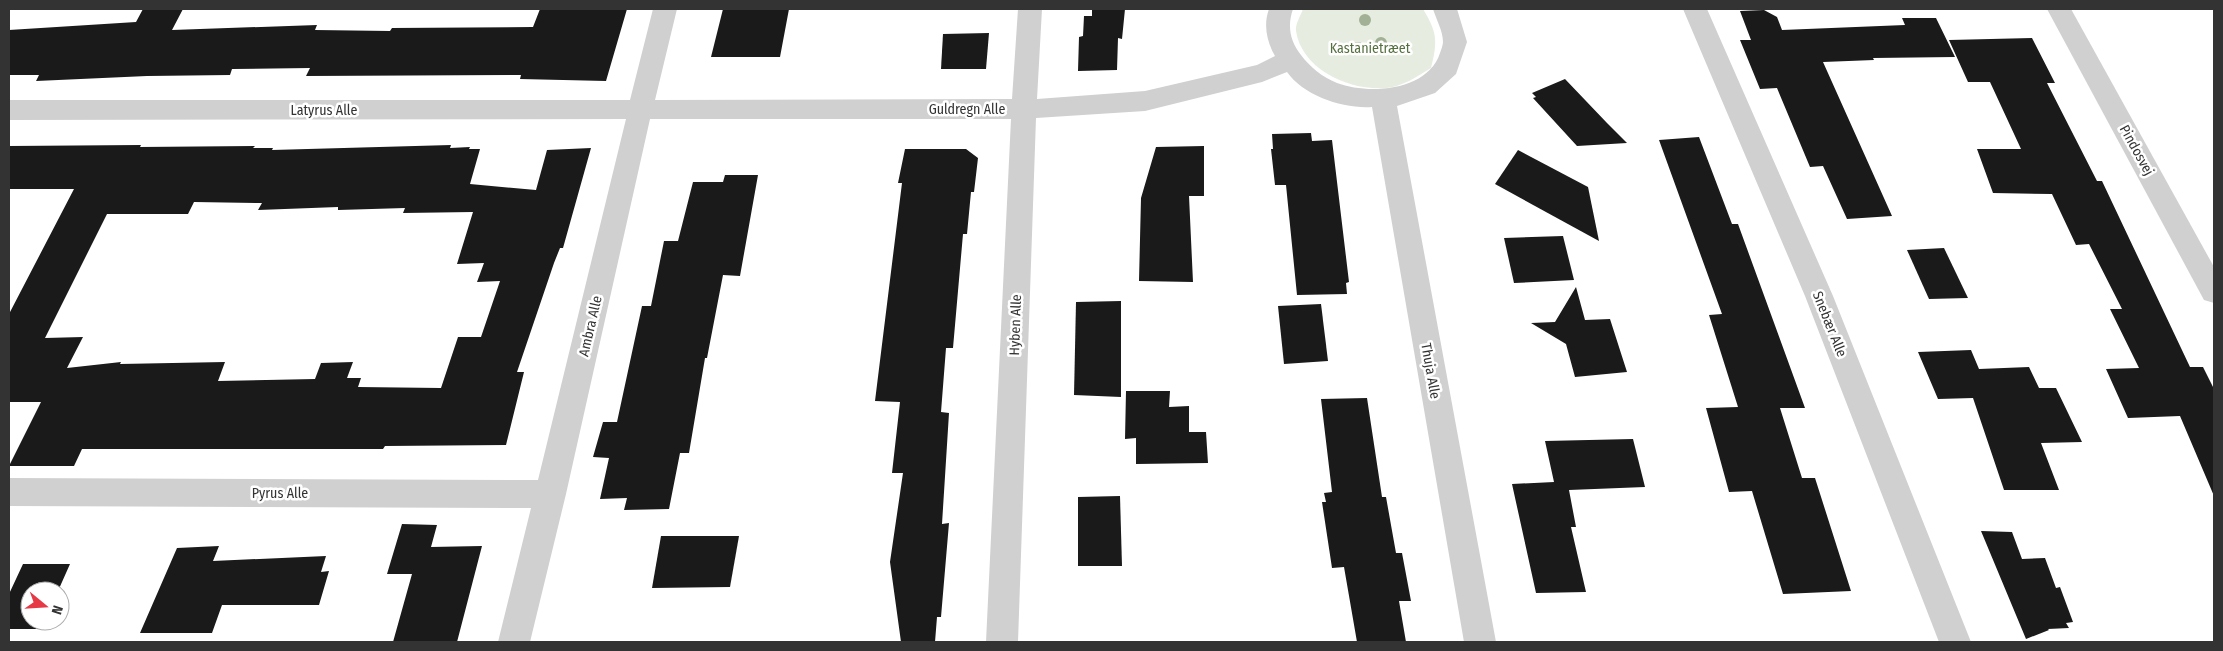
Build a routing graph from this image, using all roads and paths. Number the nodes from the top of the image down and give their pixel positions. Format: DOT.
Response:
graph roads {
  1 [pos="665,9"];
  2 [pos="1030,9"];
  3 [pos="1281,9"];
  4 [pos="1445,9"];
  5 [pos="1696,9"];
  6 [pos="2059,9"];
  7 [pos="1288,61"];
  8 [pos="1383,99"];
  9 [pos="1024,109"];
  10 [pos="9,110"];
  11 [pos="639,111"];
  12 [pos="2214,292"];
  13 [pos="9,492"];
  14 [pos="551,494"];
  15 [pos="514,642"];
  16 [pos="1002,642"];
  17 [pos="1480,642"];
  18 [pos="1955,642"];
  1 -- 11 [label="street, Ambra Alle"];
  2 -- 9 [label="street, Hyben Alle"];
  3 -- 7 [label="street"];
  4 -- 8 [label="street"];
  5 -- 18 [label="street, Snebær Alle"];
  6 -- 12 [label="street, Pindosvej"];
  7 -- 8 [label="street"];
  7 -- 9 [label="street, Guldregn Alle"];
  8 -- 17 [label="street, Thuja Alle"];
  9 -- 11 [label="street, Guldregn Alle"];
  9 -- 16 [label="street, Hyben Alle"];
  10 -- 11 [label="street, Latyrus Alle"];
  11 -- 14 [label="street, Ambra Alle"];
  13 -- 14 [label="street, Pyrus Alle"];
  14 -- 15 [label="street, Ambra Alle"];
}
